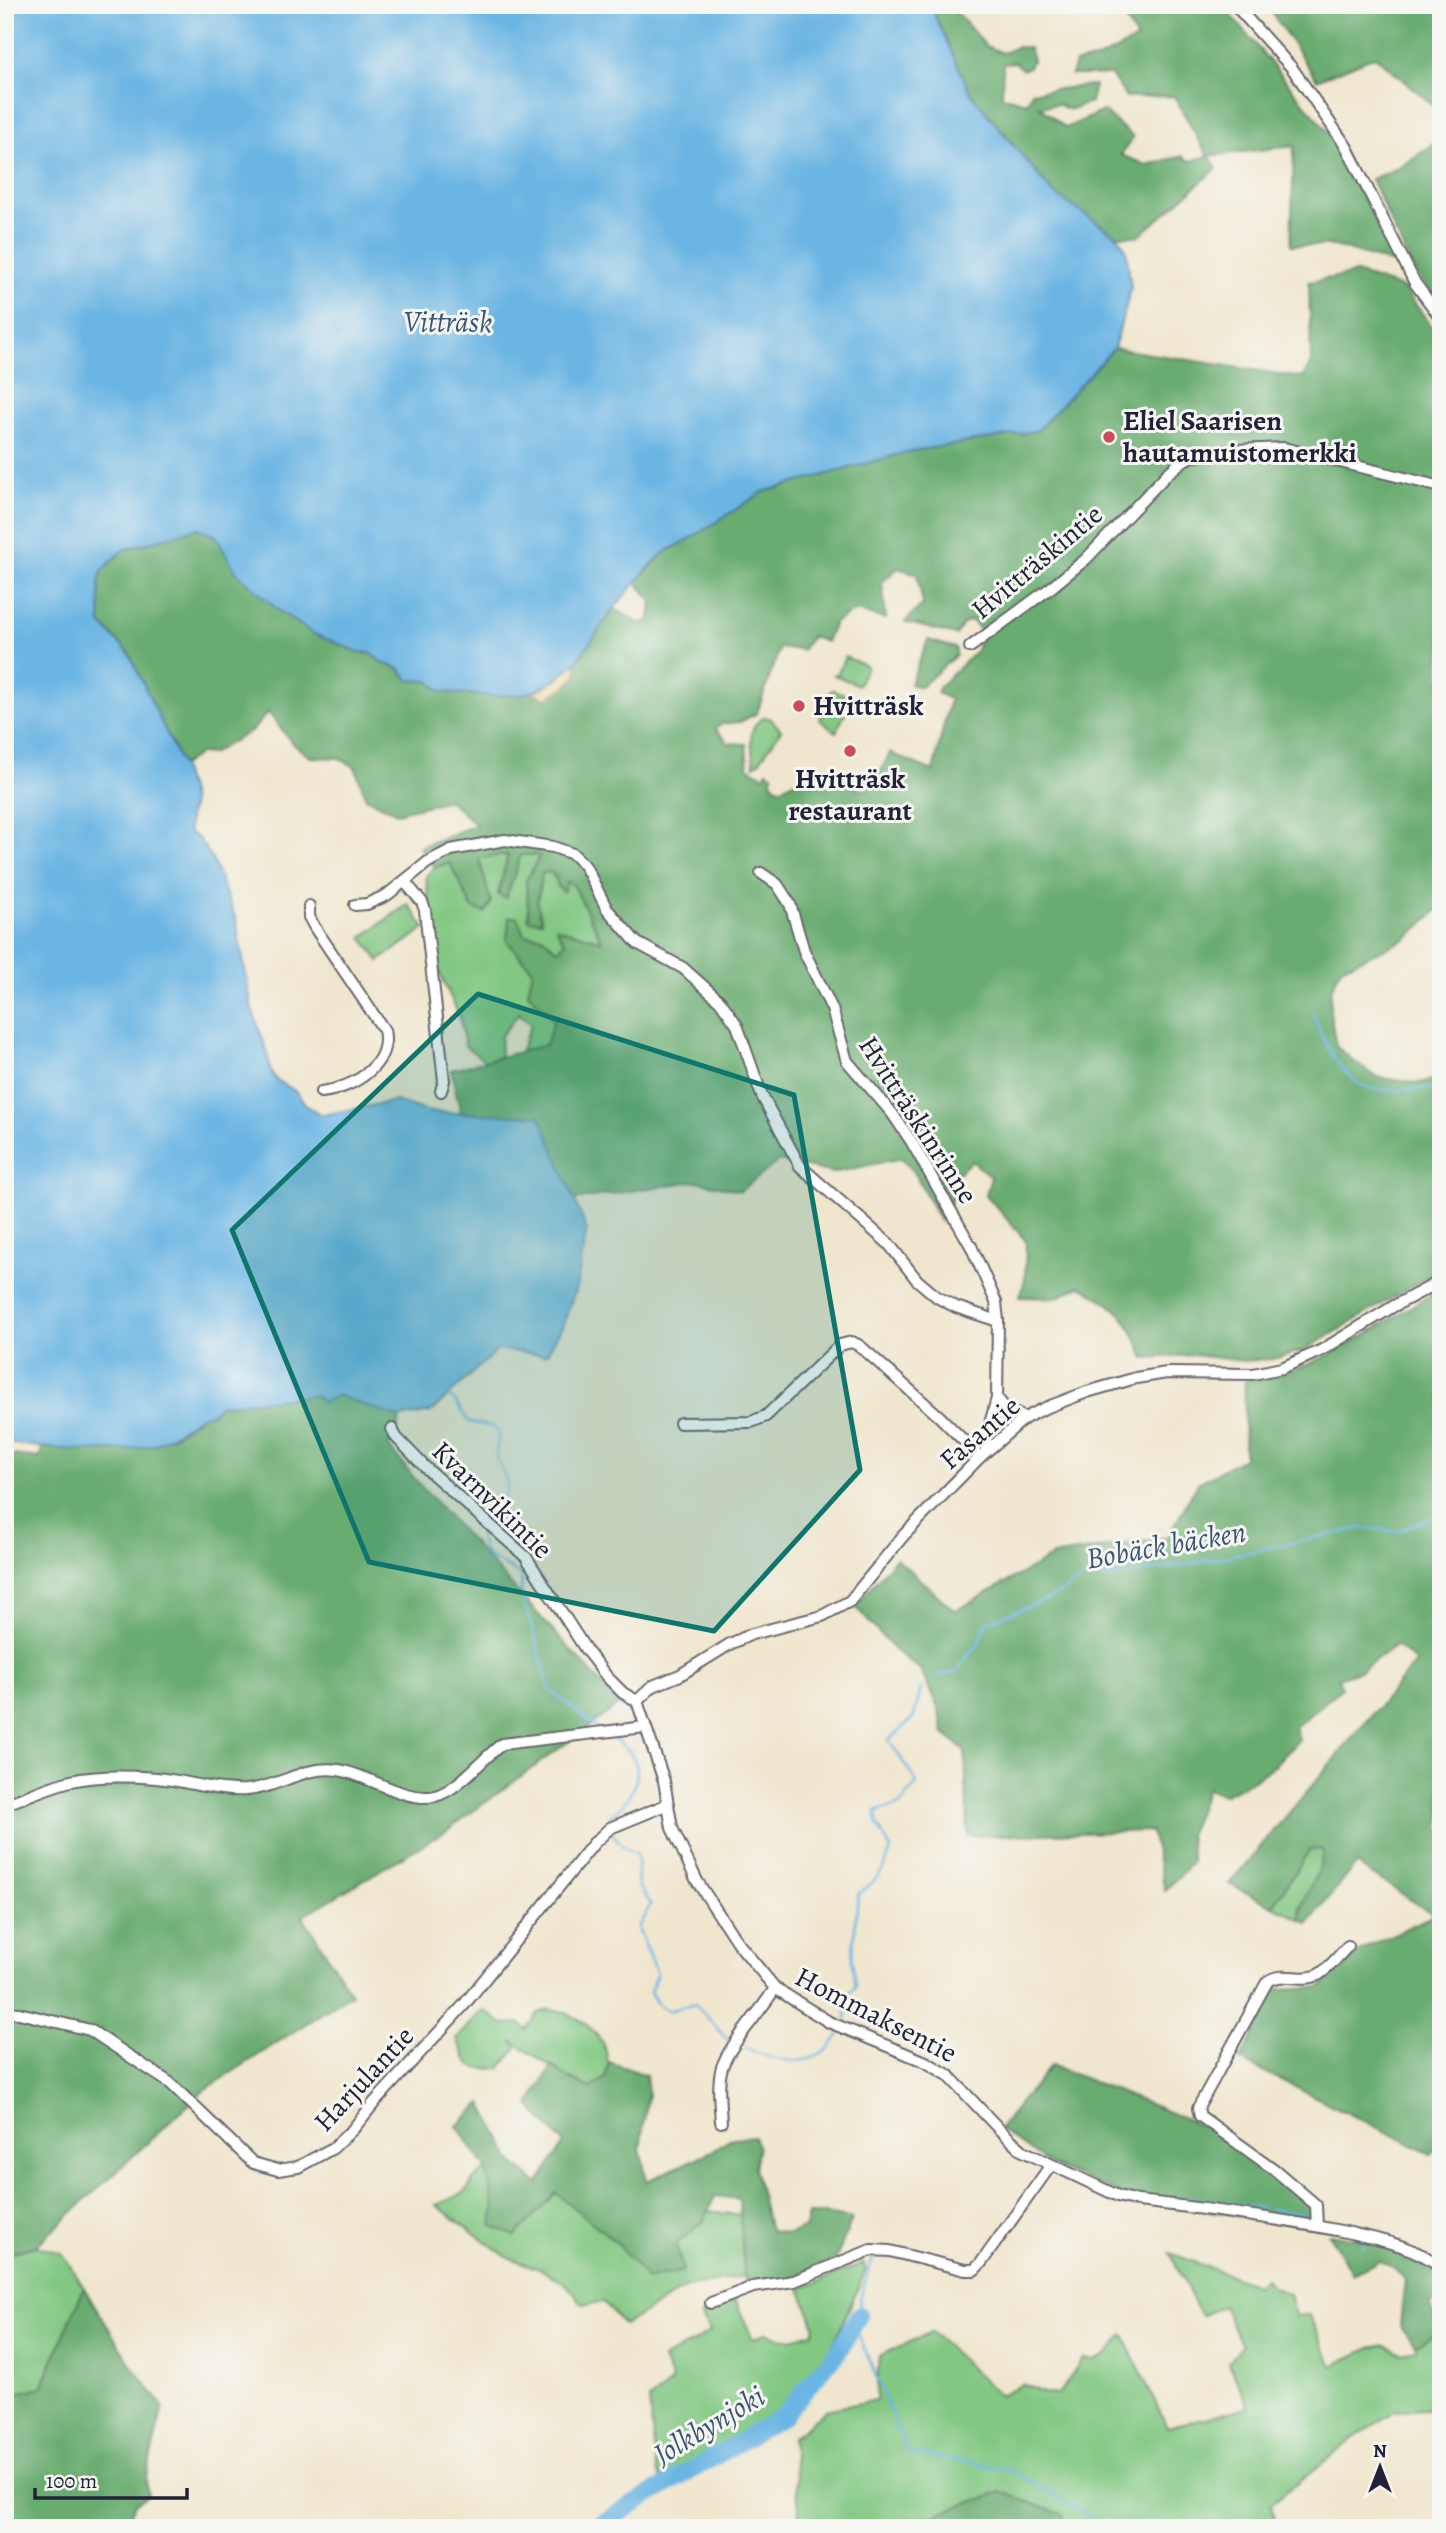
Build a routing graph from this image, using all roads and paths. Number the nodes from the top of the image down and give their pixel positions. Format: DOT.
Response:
graph roads {
  1 [pos="1235,5"];
  2 [pos="1441,318"];
  3 [pos="1441,487"];
  4 [pos="970,647"];
  5 [pos="761,873"];
  6 [pos="404,881"];
  7 [pos="355,905"];
  8 [pos="309,906"];
  9 [pos="441,1091"];
  10 [pos="321,1092"];
  11 [pos="1441,1281"];
  12 [pos="998,1321"];
  13 [pos="997,1398"];
  14 [pos="1025,1418"];
  15 [pos="680,1423"];
  16 [pos="393,1429"];
  17 [pos="983,1454"];
  18 [pos="637,1701"];
  19 [pos="645,1727"];
  20 [pos="5,1804"];
  21 [pos="666,1805"];
  22 [pos="1348,1946"];
  23 [pos="775,1989"];
  24 [pos="5,2012"];
  25 [pos="721,2122"];
  26 [pos="1051,2165"];
  27 [pos="1317,2226"];
  28 [pos="1439,2261"];
  29 [pos="711,2304"];
  1 -- 2 [label="street"];
  3 -- 4 [label="street, Hvitträskintie"];
  5 -- 12 [label="street, Hvitträskinrinne"];
  6 -- 7 [label="street"];
  6 -- 9 [label="street"];
  6 -- 12 [label="street"];
  8 -- 10 [label="street"];
  11 -- 14 [label="street, Fasantie"];
  12 -- 13 [label="street, Hvitträskinrinne"];
  13 -- 14 [label="street"];
  13 -- 17 [label="street, Hvitträskinrinne"];
  14 -- 17 [label="street, Fasantie"];
  15 -- 17 [label="street"];
  16 -- 18 [label="street, Kvarnvikintie"];
  17 -- 18 [label="street, Fasantie"];
  18 -- 19 [label="street, Hommaksentie"];
  19 -- 20 [label="street"];
  19 -- 21 [label="street, Hommaksentie"];
  21 -- 23 [label="street, Hommaksentie"];
  21 -- 24 [label="street, Harjulantie"];
  22 -- 27 [label="street"];
  23 -- 25 [label="street"];
  23 -- 26 [label="street, Hommaksentie"];
  26 -- 27 [label="street, Hommaksentie"];
  26 -- 29 [label="street"];
  27 -- 28 [label="street, Hommaksentie"];
}
